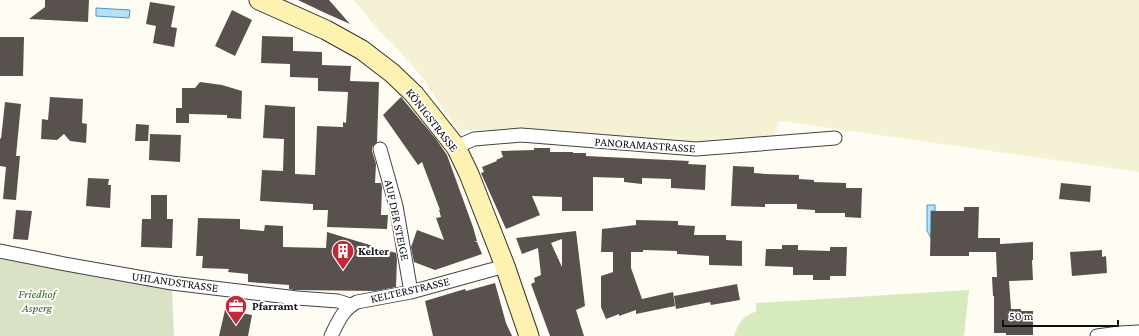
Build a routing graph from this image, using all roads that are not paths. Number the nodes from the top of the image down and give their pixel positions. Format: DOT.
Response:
graph roads {
  1 [pos="259,0"];
  2 [pos="835,138"];
  3 [pos="456,147"];
  4 [pos="380,149"];
  5 [pos="0,251"];
  6 [pos="505,266"];
  7 [pos="411,292"];
  8 [pos="350,305"];
  9 [pos="1139,332"];
  10 [pos="331,336"];
  11 [pos="529,336"];
  12 [pos="1098,336"];
  1 -- 3 [label="main road, KÖNIGSTRASSE"];
  2 -- 3 [label="street, PANORAMASTRASSE"];
  3 -- 6 [label="main road, KÖNIGSTRASSE"];
  4 -- 7 [label="street, AUF DER STEIGE"];
  5 -- 8 [label="street, UHLANDSTRASSE"];
  6 -- 7 [label="street, KELTERSTRASSE"];
  6 -- 11 [label="main road, KÖNIGSTRASSE"];
  7 -- 8 [label="street, KELTERSTRASSE"];
  8 -- 10 [label="street"];
  9 -- 12 [label="street"];
}
